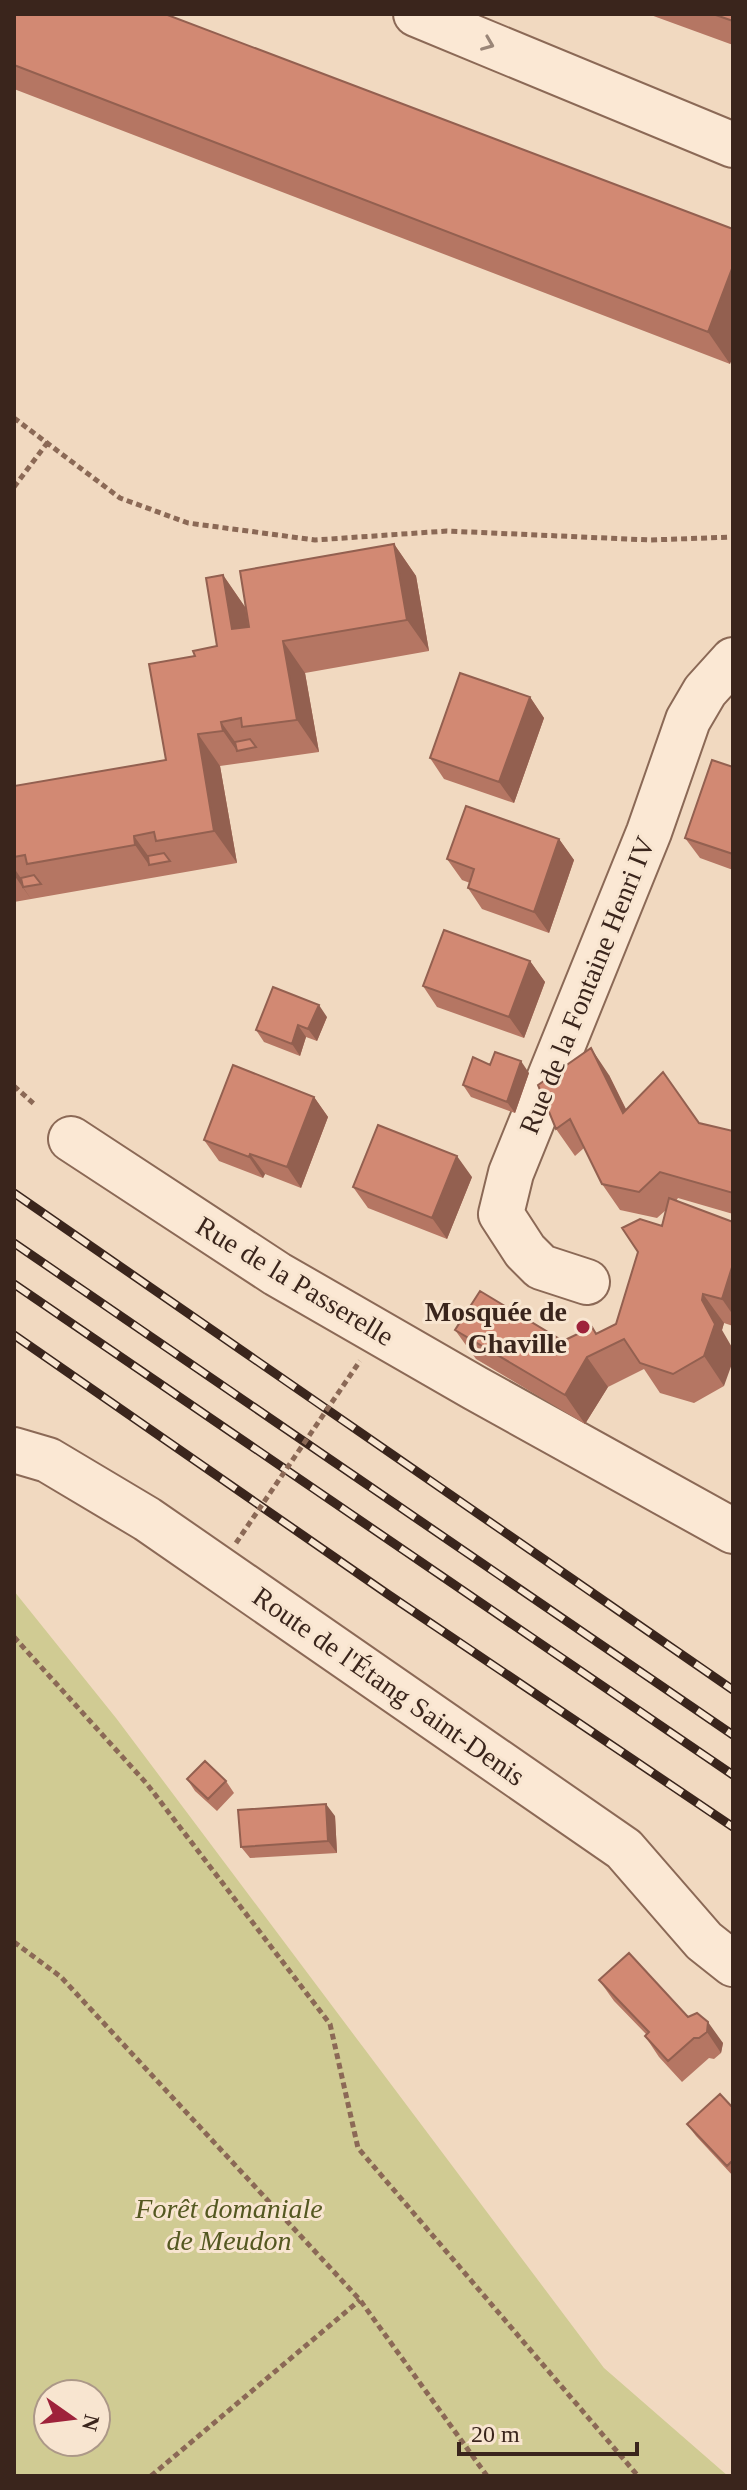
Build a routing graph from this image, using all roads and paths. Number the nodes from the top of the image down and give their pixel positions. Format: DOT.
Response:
graph roads {
  1 [pos="416,14"];
  2 [pos="733,145"];
  3 [pos="14,418"];
  4 [pos="48,442"];
  5 [pos="14,487"];
  6 [pos="733,537"];
  7 [pos="733,660"];
  8 [pos="71,1139"];
  9 [pos="587,1282"];
  10 [pos="360,1361"];
  11 [pos="14,1450"];
  12 [pos="733,1531"];
  13 [pos="236,1543"];
  14 [pos="14,1637"];
  15 [pos="14,1942"];
  16 [pos="733,1964"];
  17 [pos="360,2300"];
  18 [pos="151,2476"];
  19 [pos="487,2476"];
  20 [pos="638,2476"];
  1 -- 2 [label="street, one-way"];
  3 -- 4 [label="path"];
  4 -- 5 [label="path"];
  4 -- 6 [label="path"];
  7 -- 9 [label="street, Rue de la Fontaine Henri IV"];
  8 -- 12 [label="street, Rue de la Passerelle"];
  10 -- 13 [label="path, bridge"];
  11 -- 16 [label="street, Route de l'Étang Saint-Denis"];
  14 -- 20 [label="path"];
  15 -- 17 [label="path"];
  17 -- 18 [label="path"];
  17 -- 19 [label="path"];
}
